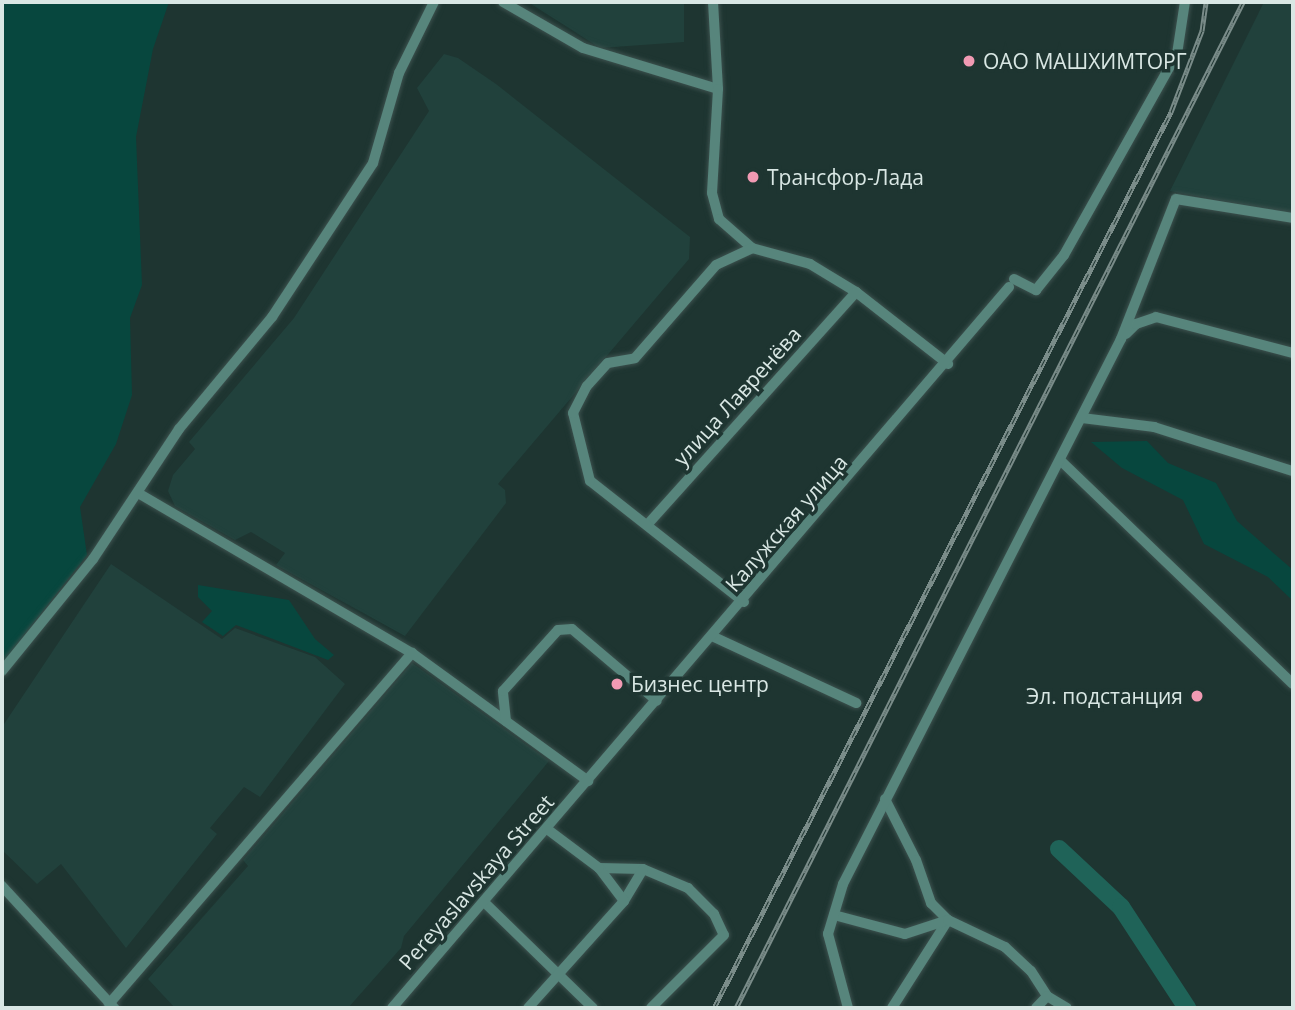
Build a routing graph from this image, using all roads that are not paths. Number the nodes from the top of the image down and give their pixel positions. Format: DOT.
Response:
graph roads {
  1 [pos="434,2"];
  2 [pos="503,2"];
  3 [pos="712,2"];
  4 [pos="1185,2"];
  5 [pos="718,89"];
  6 [pos="1293,218"];
  7 [pos="752,248"];
  8 [pos="856,292"];
  9 [pos="1121,339"];
  10 [pos="1293,353"];
  11 [pos="948,364"];
  12 [pos="1082,418"];
  13 [pos="1060,460"];
  14 [pos="1293,471"];
  15 [pos="138,493"];
  16 [pos="647,525"];
  17 [pos="744,602"];
  18 [pos="714,637"];
  19 [pos="412,653"];
  20 [pos="2,671"];
  21 [pos="1293,684"];
  22 [pos="657,701"];
  23 [pos="856,703"];
  24 [pos="506,721"];
  25 [pos="588,781"];
  26 [pos="884,799"];
  27 [pos="547,829"];
  28 [pos="598,868"];
  29 [pos="643,869"];
  30 [pos="2,886"];
  31 [pos="624,901"];
  32 [pos="484,902"];
  33 [pos="834,915"];
  34 [pos="948,920"];
  35 [pos="556,977"];
  36 [pos="1047,996"];
  37 [pos="111,1006"];
  38 [pos="392,1008"];
  39 [pos="528,1008"];
  40 [pos="593,1008"];
  41 [pos="651,1008"];
  42 [pos="848,1008"];
  43 [pos="892,1008"];
  44 [pos="1036,1008"];
  45 [pos="1067,1008"];
  1 -- 15 [label="street"];
  2 -- 5 [label="street"];
  3 -- 5 [label="street"];
  4 -- 11 [label="street, Калужская улица"];
  5 -- 7 [label="street"];
  6 -- 9 [label="street"];
  7 -- 8 [label="street"];
  7 -- 16 [label="street"];
  8 -- 11 [label="street"];
  8 -- 16 [label="street, улица Лавренёва"];
  9 -- 10 [label="street"];
  9 -- 12 [label="street"];
  11 -- 17 [label="street, Калужская улица"];
  12 -- 13 [label="street"];
  12 -- 14 [label="street"];
  13 -- 21 [label="street"];
  13 -- 26 [label="street"];
  15 -- 19 [label="street"];
  15 -- 20 [label="street"];
  16 -- 17 [label="street"];
  17 -- 18 [label="street, Калужская улица"];
  18 -- 22 [label="street, Калужская улица"];
  18 -- 23 [label="street"];
  19 -- 24 [label="street"];
  19 -- 37 [label="street"];
  22 -- 24 [label="street"];
  22 -- 25 [label="street, Калужская улица"];
  24 -- 25 [label="street"];
  25 -- 27 [label="street, Pereyaslavskaya Street"];
  26 -- 33 [label="street"];
  26 -- 34 [label="street"];
  27 -- 28 [label="street"];
  27 -- 32 [label="street, Pereyaslavskaya Street"];
  28 -- 29 [label="street"];
  28 -- 31 [label="street"];
  29 -- 31 [label="street"];
  29 -- 41 [label="street"];
  30 -- 37 [label="street"];
  31 -- 35 [label="street"];
  32 -- 35 [label="street"];
  32 -- 38 [label="street, Pereyaslavskaya Street"];
  33 -- 34 [label="street"];
  33 -- 42 [label="street"];
  34 -- 36 [label="street"];
  34 -- 43 [label="street"];
  35 -- 39 [label="street"];
  35 -- 40 [label="street"];
  36 -- 44 [label="street"];
  36 -- 45 [label="street"];
}
